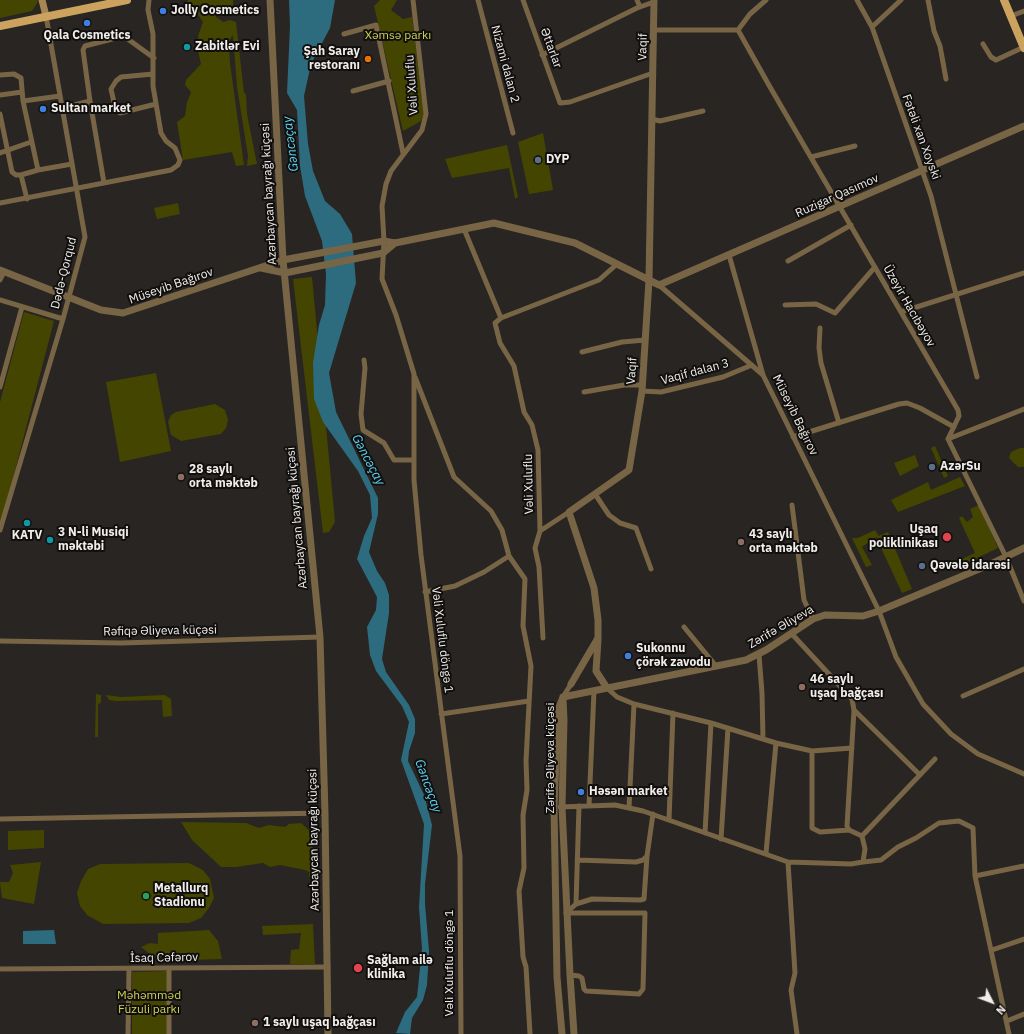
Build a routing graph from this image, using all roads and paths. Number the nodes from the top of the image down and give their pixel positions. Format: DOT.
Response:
graph roads {
  1 [pos="42,0"];
  2 [pos="127,0"];
  3 [pos="149,0"];
  4 [pos="270,0"];
  5 [pos="413,0"];
  6 [pos="478,0"];
  7 [pos="523,0"];
  8 [pos="637,0"];
  9 [pos="766,0"];
  10 [pos="857,0"];
  11 [pos="901,0"];
  12 [pos="928,0"];
  13 [pos="1004,0"];
  14 [pos="654,1"];
  15 [pos="640,7"];
  16 [pos="1024,11"];
  17 [pos="46,16"];
  18 [pos="1011,16"];
  19 [pos="0,26"];
  20 [pos="872,28"];
  21 [pos="654,30"];
  22 [pos="738,30"];
  23 [pos="344,34"];
  24 [pos="983,44"];
  25 [pos="1024,48"];
  26 [pos="542,55"];
  27 [pos="154,58"];
  28 [pos="653,72"];
  29 [pos="153,74"];
  30 [pos="0,76"];
  31 [pos="946,79"];
  32 [pos="389,81"];
  33 [pos="353,91"];
  34 [pos="22,92"];
  35 [pos="0,95"];
  36 [pos="60,96"];
  37 [pos="23,101"];
  38 [pos="90,101"];
  39 [pos="156,104"];
  40 [pos="62,108"];
  41 [pos="703,112"];
  42 [pos="0,114"];
  43 [pos="652,119"];
  44 [pos="1024,126"];
  45 [pos="513,133"];
  46 [pos="31,142"];
  47 [pos="855,146"];
  48 [pos="7,151"];
  49 [pos="0,153"];
  50 [pos="403,153"];
  51 [pos="811,157"];
  52 [pos="72,164"];
  53 [pos="38,170"];
  54 [pos="923,170"];
  55 [pos="21,175"];
  56 [pos="104,183"];
  57 [pos="76,188"];
  58 [pos="27,198"];
  59 [pos="0,203"];
  60 [pos="840,206"];
  61 [pos="851,225"];
  62 [pos="464,229"];
  63 [pos="384,240"];
  64 [pos="395,243"];
  65 [pos="383,253"];
  66 [pos="730,255"];
  67 [pos="283,260"];
  68 [pos="788,261"];
  69 [pos="616,264"];
  70 [pos="875,267"];
  71 [pos="259,268"];
  72 [pos="2,271"];
  73 [pos="285,273"];
  74 [pos="1024,273"];
  75 [pos="0,280"];
  76 [pos="649,280"];
  77 [pos="659,285"];
  78 [pos="955,295"];
  79 [pos="68,298"];
  80 [pos="0,300"];
  81 [pos="785,305"];
  82 [pos="22,307"];
  83 [pos="901,312"];
  84 [pos="501,318"];
  85 [pos="63,319"];
  86 [pos="820,328"];
  87 [pos="645,340"];
  88 [pos="582,352"];
  89 [pos="364,360"];
  90 [pos="752,365"];
  91 [pos="414,374"];
  92 [pos="763,375"];
  93 [pos="977,377"];
  94 [pos="0,387"];
  95 [pos="642,388"];
  96 [pos="584,392"];
  97 [pos="1024,409"];
  98 [pos="839,423"];
  99 [pos="954,427"];
  100 [pos="793,437"];
  101 [pos="948,439"];
  102 [pos="414,460"];
  103 [pos="595,494"];
  104 [pos="792,506"];
  105 [pos="569,512"];
  106 [pos="0,530"];
  107 [pos="540,531"];
  108 [pos="1024,548"];
  109 [pos="509,556"];
  110 [pos="1006,557"];
  111 [pos="651,569"];
  112 [pos="426,592"];
  113 [pos="1024,601"];
  114 [pos="879,612"];
  115 [pos="813,619"];
  116 [pos="684,627"];
  117 [pos="791,633"];
  118 [pos="320,637"];
  119 [pos="543,638"];
  120 [pos="598,638"];
  121 [pos="0,641"];
  122 [pos="759,655"];
  123 [pos="716,666"];
  124 [pos="1024,669"];
  125 [pos="571,684"];
  126 [pos="607,688"];
  127 [pos="594,691"];
  128 [pos="963,696"];
  129 [pos="563,697"];
  130 [pos="529,701"];
  131 [pos="634,704"];
  132 [pos="854,710"];
  133 [pos="673,713"];
  134 [pos="441,714"];
  135 [pos="711,723"];
  136 [pos="728,728"];
  137 [pos="763,739"];
  138 [pos="776,743"];
  139 [pos="852,748"];
  140 [pos="812,751"];
  141 [pos="935,759"];
  142 [pos="1024,774"];
  143 [pos="920,775"];
  144 [pos="579,806"];
  145 [pos="589,806"];
  146 [pos="554,807"];
  147 [pos="562,807"];
  148 [pos="629,808"];
  149 [pos="325,813"];
  150 [pos="653,814"];
  151 [pos="0,820"];
  152 [pos="669,820"];
  153 [pos="848,830"];
  154 [pos="705,833"];
  155 [pos="862,836"];
  156 [pos="721,839"];
  157 [pos="766,853"];
  158 [pos="647,856"];
  159 [pos="578,860"];
  160 [pos="788,862"];
  161 [pos="863,862"];
  162 [pos="1024,866"];
  163 [pos="975,876"];
  164 [pos="576,904"];
  165 [pos="566,913"];
  166 [pos="1024,939"];
  167 [pos="992,950"];
  168 [pos="328,967"];
  169 [pos="129,968"];
  170 [pos="169,968"];
  171 [pos="0,970"];
  172 [pos="570,975"];
  173 [pos="1024,1014"];
  174 [pos="1007,1021"];
  175 [pos="128,1034"];
  176 [pos="169,1034"];
  177 [pos="328,1034"];
  178 [pos="461,1034"];
  179 [pos="530,1034"];
  180 [pos="562,1034"];
  181 [pos="574,1034"];
  182 [pos="797,1034"];
  183 [pos="1009,1034"];
  1 -- 17 [label="main road"];
  2 -- 17 [label="main road"];
  3 -- 27 [label="street"];
  4 -- 67 [label="street, Azərbaycan bayrağı küçəsi"];
  5 -- 50 [label="street, Vəli Xuluflu"];
  6 -- 45 [label="street, Nizami dalan 2"];
  7 -- 26 [label="street, Əttarlar"];
  8 -- 15 [label="street"];
  9 -- 22 [label="street"];
  10 -- 20 [label="street, Fətəli xan Xoyski"];
  11 -- 20 [label="street"];
  12 -- 31 [label="street"];
  13 -- 18 [label="main road"];
  14 -- 15 [label="street"];
  14 -- 21 [label="street, Vaqif"];
  15 -- 26 [label="street"];
  16 -- 18 [label="street"];
  17 -- 19 [label="main road"];
  17 -- 36 [label="street, Dədə-Qorqud"];
  18 -- 25 [label="main road"];
  20 -- 54 [label="street, Fətəli xan Xoyski"];
  21 -- 22 [label="street"];
  21 -- 28 [label="street, Vaqif"];
  22 -- 51 [label="street, Üzeyir Hacıbəyov"];
  23 -- 32 [label="street"];
  24 -- 25 [label="street"];
  26 -- 28 [label="street, Əttarlar"];
  27 -- 29 [label="street"];
  27 -- 38 [label="street"];
  28 -- 43 [label="street, Vaqif"];
  29 -- 39 [label="street"];
  29 -- 39 [label="street"];
  30 -- 34 [label="street"];
  32 -- 33 [label="street"];
  32 -- 50 [label="street"];
  34 -- 35 [label="street"];
  34 -- 37 [label="street"];
  36 -- 37 [label="street"];
  36 -- 40 [label="street, Dədə-Qorqud"];
  37 -- 46 [label="street"];
  38 -- 40 [label="street"];
  38 -- 56 [label="street"];
  39 -- 56 [label="street"];
  40 -- 52 [label="street, Dədə-Qorqud"];
  41 -- 43 [label="street"];
  42 -- 48 [label="street"];
  43 -- 76 [label="street, Vaqif"];
  44 -- 54 [label="street, Ruzigar Qasımov"];
  46 -- 48 [label="street"];
  46 -- 53 [label="street"];
  47 -- 51 [label="street"];
  48 -- 49 [label="street"];
  48 -- 55 [label="street"];
  50 -- 63 [label="street, Vəli Xuluflu"];
  51 -- 60 [label="street, Üzeyir Hacıbəyov"];
  52 -- 53 [label="street"];
  52 -- 57 [label="street, Dədə-Qorqud"];
  53 -- 55 [label="street"];
  54 -- 60 [label="street, Ruzigar Qasımov"];
  54 -- 78 [label="street, Fətəli xan Xoyski"];
  55 -- 58 [label="street"];
  56 -- 57 [label="street"];
  57 -- 58 [label="street"];
  57 -- 79 [label="street, Dədə-Qorqud"];
  58 -- 59 [label="street"];
  60 -- 61 [label="street, Üzeyir Hacıbəyov"];
  60 -- 66 [label="street, Ruzigar Qasımov"];
  61 -- 68 [label="street"];
  61 -- 70 [label="street, Üzeyir Hacıbəyov"];
  62 -- 64 [label="street, Müseyib Bağırov"];
  62 -- 69 [label="street, Müseyib Bağırov"];
  62 -- 84 [label="street"];
  63 -- 64 [label="street, Müseyib Bağırov"];
  63 -- 65 [label="street, Vəli Xuluflu"];
  63 -- 67 [label="street, Müseyib Bağırov"];
  64 -- 65 [label="street, Müseyib Bağırov"];
  65 -- 73 [label="street, Müseyib Bağırov"];
  65 -- 91 [label="street, Vəli Xuluflu döngə 1"];
  66 -- 77 [label="street, Ruzigar Qasımov"];
  66 -- 92 [label="street"];
  67 -- 71 [label="street, Müseyib Bağırov"];
  67 -- 73 [label="street, Azərbaycan bayrağı küçəsi"];
  69 -- 76 [label="street, Müseyib Bağırov"];
  69 -- 84 [label="street"];
  70 -- 81 [label="street"];
  70 -- 83 [label="street, Üzeyir Hacıbəyov"];
  71 -- 73 [label="street, Müseyib Bağırov"];
  71 -- 79 [label="street, Müseyib Bağırov"];
  72 -- 75 [label="street"];
  72 -- 79 [label="street, Müseyib Bağırov"];
  73 -- 118 [label="street, Azərbaycan bayrağı küçəsi"];
  74 -- 78 [label="street"];
  76 -- 77 [label="street, Müseyib Bağırov"];
  76 -- 87 [label="street, Vaqif"];
  77 -- 90 [label="street, Müseyib Bağırov"];
  78 -- 83 [label="street"];
  78 -- 93 [label="street, Fətəli xan Xoyski"];
  79 -- 85 [label="street, Dədə-Qorqud"];
  80 -- 82 [label="street"];
  82 -- 85 [label="street"];
  82 -- 94 [label="street"];
  83 -- 99 [label="street, Üzeyir Hacıbəyov"];
  84 -- 107 [label="street, Vəli Xuluflu"];
  85 -- 106 [label="street, Dədə-Qorqud"];
  86 -- 98 [label="street"];
  87 -- 88 [label="street"];
  87 -- 95 [label="street, Vaqif"];
  89 -- 102 [label="street"];
  90 -- 92 [label="street, Müseyib Bağırov"];
  90 -- 95 [label="street, Vaqif dalan 3"];
  91 -- 102 [label="street, Vəli Xuluflu döngə 1"];
  91 -- 109 [label="street"];
  92 -- 100 [label="street, Müseyib Bağırov"];
  95 -- 96 [label="street, Vaqif dalan 3"];
  95 -- 103 [label="street, Vaqif"];
  97 -- 101 [label="street"];
  98 -- 99 [label="street"];
  98 -- 100 [label="street"];
  99 -- 101 [label="street, Üzeyir Hacıbəyov"];
  100 -- 114 [label="street, Müseyib Bağırov"];
  101 -- 110 [label="street"];
  102 -- 112 [label="street, Vəli Xuluflu döngə 1"];
  103 -- 105 [label="street, Vaqif"];
  103 -- 111 [label="street"];
  104 -- 115 [label="street"];
  105 -- 107 [label="street, Vəli Xuluflu"];
  105 -- 120 [label="street"];
  107 -- 119 [label="street"];
  108 -- 110 [label="street, Zərifə Əliyeva"];
  109 -- 112 [label="street"];
  109 -- 130 [label="street"];
  110 -- 113 [label="street"];
  110 -- 114 [label="street, Zərifə Əliyeva"];
  112 -- 134 [label="street, Vəli Xuluflu döngə 1"];
  114 -- 115 [label="street, Zərifə Əliyeva"];
  114 -- 142 [label="street, Müseyib Bağırov"];
  115 -- 117 [label="street, Zərifə Əliyeva"];
  116 -- 123 [label="street"];
  117 -- 122 [label="street, Zərifə Əliyeva"];
  117 -- 132 [label="street"];
  118 -- 121 [label="street, Rəfiqə Əliyeva küçəsi"];
  118 -- 149 [label="street, Azərbaycan bayrağı küçəsi"];
  120 -- 125 [label="street"];
  120 -- 126 [label="street"];
  122 -- 123 [label="street, Zərifə Əliyeva"];
  122 -- 137 [label="street"];
  123 -- 126 [label="street, Zərifə Əliyeva"];
  124 -- 128 [label="street"];
  125 -- 129 [label="street"];
  126 -- 127 [label="street, Zərifə Əliyeva"];
  126 -- 131 [label="street"];
  127 -- 129 [label="street, Zərifə Əliyeva"];
  127 -- 145 [label="street"];
  129 -- 146 [label="street, Zərifə Əliyeva küçəsi"];
  129 -- 147 [label="street, Zərifə Əliyeva küçəsi"];
  130 -- 134 [label="street"];
  130 -- 179 [label="street"];
  131 -- 133 [label="street"];
  131 -- 148 [label="street"];
  132 -- 139 [label="street"];
  132 -- 143 [label="street"];
  133 -- 135 [label="street"];
  133 -- 152 [label="street"];
  134 -- 178 [label="street, Vəli Xuluflu döngə 1"];
  135 -- 136 [label="street"];
  135 -- 154 [label="street"];
  136 -- 137 [label="street"];
  136 -- 156 [label="street"];
  137 -- 138 [label="street"];
  138 -- 140 [label="street"];
  138 -- 157 [label="street"];
  139 -- 140 [label="street"];
  139 -- 153 [label="street"];
  140 -- 153 [label="street"];
  141 -- 143 [label="street"];
  143 -- 155 [label="street"];
  144 -- 145 [label="street"];
  144 -- 147 [label="street"];
  144 -- 159 [label="street"];
  145 -- 148 [label="street"];
  146 -- 147 [label="street"];
  146 -- 180 [label="street, Zərifə Əliyeva küçəsi"];
  147 -- 165 [label="street, Zərifə Əliyeva küçəsi"];
  148 -- 150 [label="street"];
  149 -- 151 [label="street"];
  149 -- 168 [label="street, Azərbaycan bayrağı küçəsi"];
  150 -- 152 [label="street"];
  150 -- 158 [label="street"];
  152 -- 154 [label="street"];
  153 -- 155 [label="street"];
  154 -- 156 [label="street"];
  155 -- 161 [label="street"];
  156 -- 157 [label="street"];
  157 -- 160 [label="street"];
  158 -- 159 [label="street"];
  158 -- 164 [label="street"];
  159 -- 164 [label="street"];
  160 -- 161 [label="street"];
  160 -- 182 [label="street"];
  161 -- 163 [label="street"];
  162 -- 163 [label="street"];
  163 -- 167 [label="street"];
  164 -- 165 [label="street"];
  165 -- 172 [label="street, Zərifə Əliyeva küçəsi"];
  165 -- 172 [label="street"];
  166 -- 167 [label="street"];
  167 -- 174 [label="street"];
  168 -- 170 [label="street, İsaq Cəfərov"];
  168 -- 177 [label="street, Azərbaycan bayrağı küçəsi"];
  169 -- 170 [label="street, İsaq Cəfərov"];
  169 -- 171 [label="street, İsaq Cəfərov"];
  169 -- 175 [label="street"];
  170 -- 176 [label="street"];
  172 -- 181 [label="street, Zərifə Əliyeva küçəsi"];
  173 -- 174 [label="street"];
  174 -- 183 [label="street"];
}
